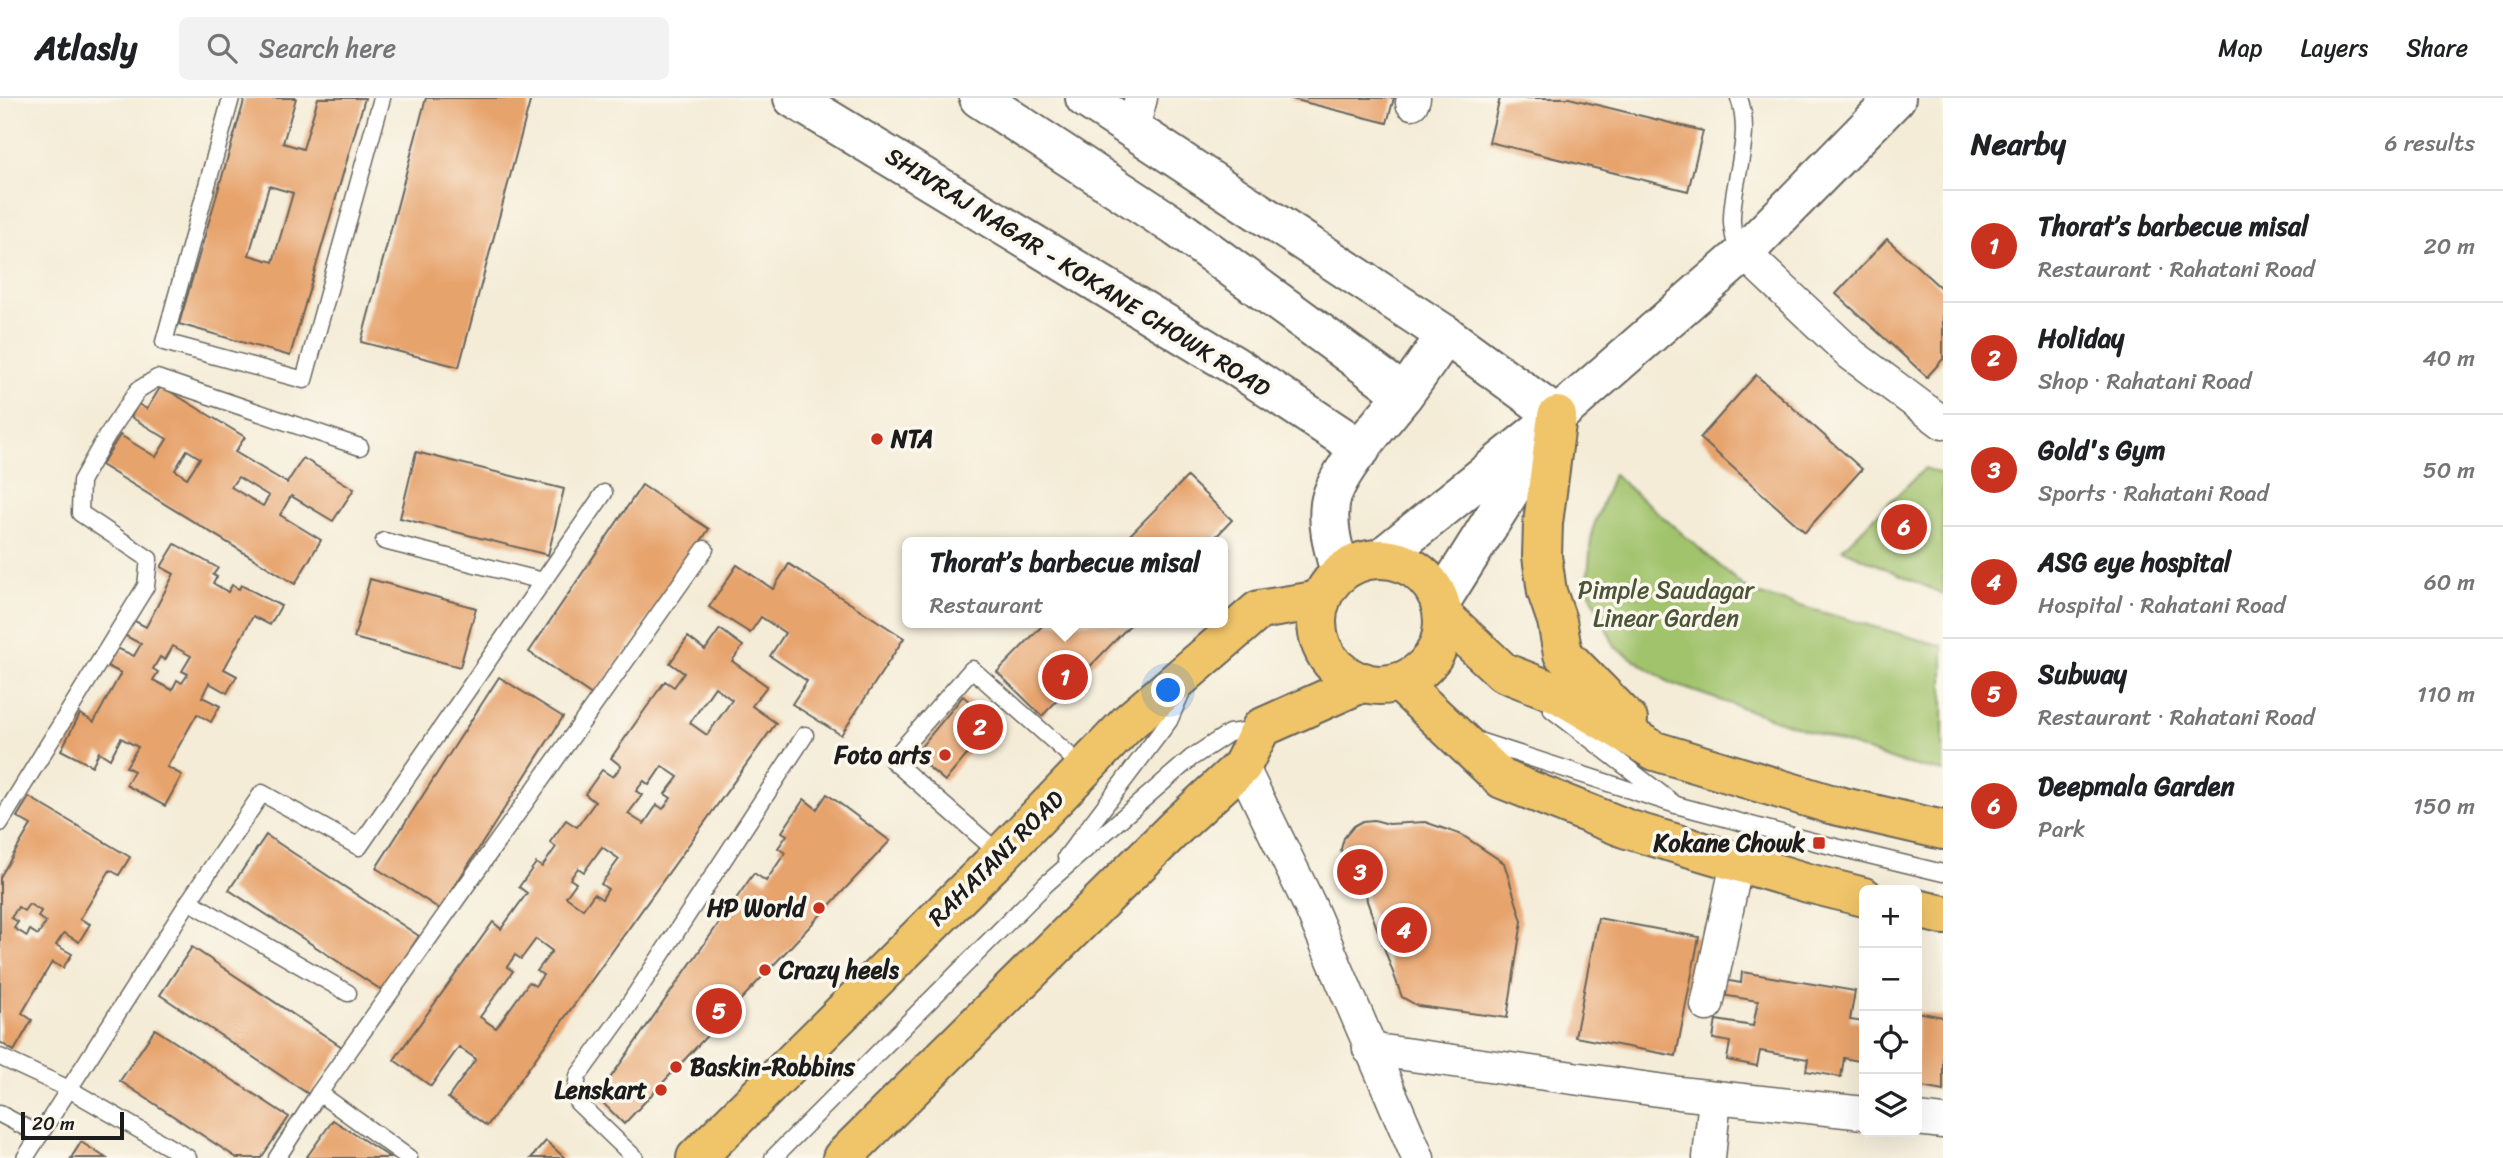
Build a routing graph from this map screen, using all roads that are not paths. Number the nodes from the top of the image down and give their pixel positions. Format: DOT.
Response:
graph roads {
  1 [pos="231,98"];
  2 [pos="382,98"];
  3 [pos="793,98"];
  4 [pos="979,98"];
  5 [pos="1085,98"];
  6 [pos="1739,98"];
  7 [pos="1887,100"];
  8 [pos="1137,113"];
  9 [pos="1741,255"];
  10 [pos="1446,335"];
  11 [pos="1404,394"];
  12 [pos="1557,416"];
  13 [pos="1943,424"];
  14 [pos="360,447"];
  15 [pos="1361,449"];
  16 [pos="604,493"];
  17 [pos="384,541"];
  18 [pos="705,549"];
  19 [pos="1380,559"];
  20 [pos="543,581"];
  21 [pos="1331,587"];
  22 [pos="1441,609"];
  23 [pos="1191,669"];
  24 [pos="1503,672"];
  25 [pos="1382,682"];
  26 [pos="1262,728"];
  27 [pos="1451,732"];
  28 [pos="805,735"];
  29 [pos="1655,751"];
  30 [pos="1242,766"];
  31 [pos="1084,768"];
  32 [pos="1676,805"];
  33 [pos="0,823"];
  34 [pos="1943,830"];
  35 [pos="1001,855"];
  36 [pos="1737,862"];
  37 [pos="1943,873"];
  38 [pos="1046,884"];
  39 [pos="1859,896"];
  40 [pos="189,901"];
  41 [pos="1922,910"];
  42 [pos="1943,915"];
  43 [pos="348,993"];
  44 [pos="1707,1005"];
  45 [pos="1369,1049"];
  46 [pos="0,1057"];
  47 [pos="69,1089"];
  48 [pos="319,1093"];
  49 [pos="1714,1097"];
  50 [pos="1859,1112"];
  51 [pos="0,1114"];
  52 [pos="1922,1120"];
  53 [pos="1943,1122"];
  54 [pos="40,1135"];
  55 [pos="25,1158"];
  56 [pos="188,1158"];
  57 [pos="277,1158"];
  58 [pos="409,1158"];
  59 [pos="635,1158"];
  60 [pos="696,1158"];
  61 [pos="773,1158"];
  62 [pos="842,1158"];
  63 [pos="1418,1158"];
  64 [pos="1709,1158"];
  1 -- 2 [label="lane"];
  3 -- 15 [label="street, SHIVRAJ NAGAR - KOKANE CHOWK ROAD"];
  4 -- 11 [label="street"];
  5 -- 8 [label="street"];
  6 -- 9 [label="lane"];
  7 -- 9 [label="street"];
  8 -- 10 [label="street"];
  9 -- 12 [label="street"];
  9 -- 13 [label="street"];
  10 -- 11 [label="street"];
  10 -- 12 [label="street"];
  11 -- 15 [label="street"];
  12 -- 19 [label="street"];
  12 -- 22 [label="street"];
  12 -- 29 [label="main road"];
  14 -- 33 [label="lane"];
  15 -- 21 [label="street"];
  16 -- 20 [label="lane"];
  17 -- 20 [label="lane"];
  18 -- 48 [label="lane"];
  19 -- 21 [label="main road"];
  19 -- 22 [label="main road"];
  20 -- 40 [label="lane"];
  21 -- 23 [label="main road, RAHATANI ROAD"];
  21 -- 25 [label="main road"];
  22 -- 24 [label="main road"];
  22 -- 25 [label="main road"];
  23 -- 31 [label="main road, RAHATANI ROAD"];
  23 -- 38 [label="lane"];
  24 -- 29 [label="main road"];
  24 -- 32 [label="lane"];
  25 -- 26 [label="main road"];
  25 -- 27 [label="main road"];
  26 -- 30 [label="main road"];
  26 -- 38 [label="lane"];
  27 -- 32 [label="lane"];
  27 -- 36 [label="main road"];
  28 -- 59 [label="lane"];
  29 -- 34 [label="main road"];
  30 -- 45 [label="street"];
  30 -- 62 [label="main road"];
  31 -- 35 [label="main road, RAHATANI ROAD"];
  31 -- 35 [label="lane"];
  32 -- 37 [label="lane"];
  35 -- 60 [label="main road, RAHATANI ROAD"];
  36 -- 39 [label="main road"];
  36 -- 44 [label="street"];
  38 -- 61 [label="lane"];
  40 -- 43 [label="lane"];
  40 -- 47 [label="lane"];
  41 -- 42 [label="main road"];
  45 -- 49 [label="street"];
  45 -- 63 [label="street"];
  46 -- 47 [label="lane"];
  47 -- 54 [label="lane"];
  47 -- 56 [label="lane"];
  48 -- 57 [label="lane"];
  48 -- 58 [label="lane"];
  49 -- 50 [label="street"];
  49 -- 64 [label="street"];
  51 -- 54 [label="lane"];
  52 -- 53 [label="street"];
  54 -- 55 [label="lane"];
}
